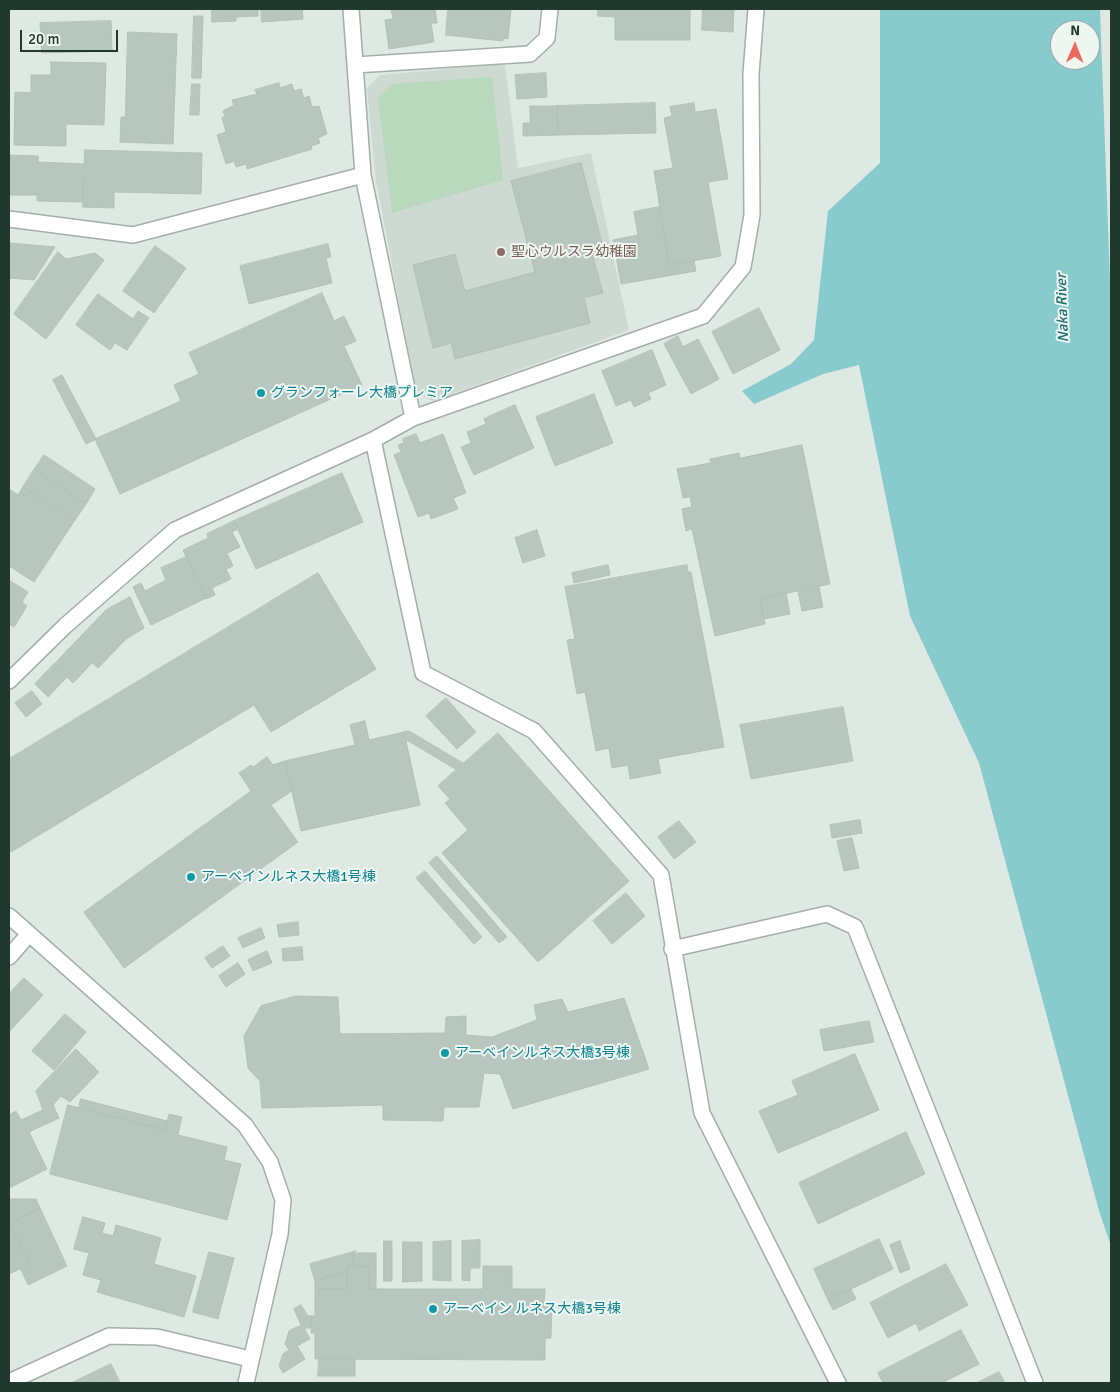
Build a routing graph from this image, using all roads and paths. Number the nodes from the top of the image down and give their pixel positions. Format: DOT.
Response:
graph roads {
  1 [pos="351,9"];
  2 [pos="550,9"];
  3 [pos="756,9"];
  4 [pos="355,65"];
  5 [pos="363,175"];
  6 [pos="9,219"];
  7 [pos="413,418"];
  8 [pos="372,440"];
  9 [pos="9,681"];
  10 [pos="9,916"];
  11 [pos="29,934"];
  12 [pos="672,949"];
  13 [pos="9,957"];
  14 [pos="250,1359"];
  15 [pos="9,1382"];
  16 [pos="246,1383"];
  17 [pos="838,1383"];
  18 [pos="1035,1383"];
  1 -- 4 [label="street"];
  2 -- 4 [label="street"];
  3 -- 7 [label="street"];
  4 -- 5 [label="street"];
  5 -- 6 [label="street"];
  5 -- 7 [label="street"];
  7 -- 8 [label="street"];
  8 -- 9 [label="street"];
  8 -- 12 [label="street"];
  10 -- 11 [label="street"];
  11 -- 13 [label="street"];
  11 -- 14 [label="street"];
  12 -- 17 [label="street"];
  12 -- 18 [label="street"];
  14 -- 15 [label="street"];
  14 -- 16 [label="street"];
}
